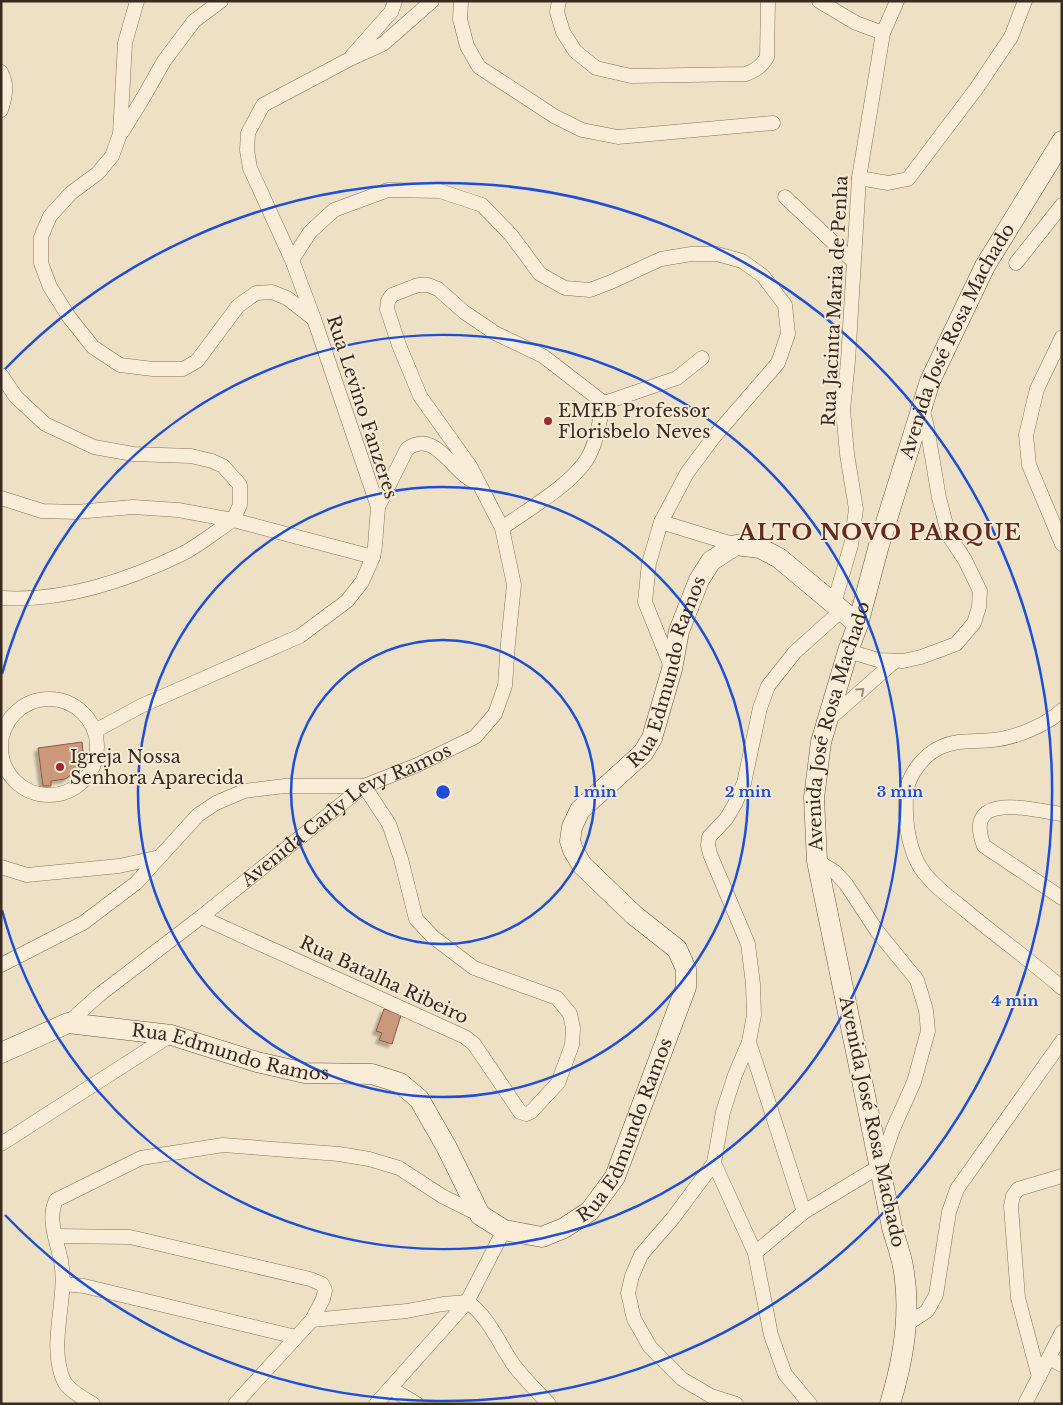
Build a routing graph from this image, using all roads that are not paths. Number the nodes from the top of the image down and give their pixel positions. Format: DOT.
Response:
graph roads {
  1 [pos="137,1"];
  2 [pos="221,1"];
  3 [pos="395,1"];
  4 [pos="432,1"];
  5 [pos="461,1"];
  6 [pos="559,1"];
  7 [pos="768,1"];
  8 [pos="819,1"];
  9 [pos="897,1"];
  10 [pos="1025,1"];
  11 [pos="883,34"];
  12 [pos="348,60"];
  13 [pos="1,72"];
  14 [pos="1,109"];
  15 [pos="773,123"];
  16 [pos="120,134"];
  17 [pos="1062,142"];
  18 [pos="859,178"];
  19 [pos="785,197"];
  20 [pos="1062,205"];
  21 [pos="292,260"];
  22 [pos="853,261"];
  23 [pos="1016,263"];
  24 [pos="314,319"];
  25 [pos="1062,337"];
  26 [pos="702,358"];
  27 [pos="1,375"];
  28 [pos="604,403"];
  29 [pos="922,406"];
  30 [pos="479,483"];
  31 [pos="1,498"];
  32 [pos="378,507"];
  33 [pos="233,520"];
  34 [pos="661,522"];
  35 [pos="502,528"];
  36 [pos="1062,544"];
  37 [pos="736,545"];
  38 [pos="373,557"];
  39 [pos="1,598"];
  40 [pos="838,606"];
  41 [pos="858,624"];
  42 [pos="848,651"];
  43 [pos="895,660"];
  44 [pos="672,669"];
  45 [pos="1062,710"];
  46 [pos="827,721"];
  47 [pos="95,731"];
  48 [pos="2,736"];
  49 [pos="364,786"];
  50 [pos="1062,814"];
  51 [pos="160,857"];
  52 [pos="817,861"];
  53 [pos="1,867"];
  54 [pos="1062,898"];
  55 [pos="201,917"];
  56 [pos="1,965"];
  57 [pos="1062,988"];
  58 [pos="68,1023"];
  59 [pos="171,1035"];
  60 [pos="1062,1041"];
  61 [pos="749,1042"];
  62 [pos="1,1054"];
  63 [pos="1,1144"];
  64 [pos="714,1163"];
  65 [pos="880,1166"];
  66 [pos="1062,1176"];
  67 [pos="804,1212"];
  68 [pos="480,1215"];
  69 [pos="504,1230"];
  70 [pos="55,1236"];
  71 [pos="755,1253"];
  72 [pos="64,1284"];
  73 [pos="467,1302"];
  74 [pos="312,1320"];
  75 [pos="907,1324"];
  76 [pos="1062,1332"];
  77 [pos="296,1337"];
  78 [pos="1048,1358"];
  79 [pos="1062,1365"];
  80 [pos="1039,1377"];
  81 [pos="390,1388"];
  82 [pos="92,1404"];
  83 [pos="235,1404"];
  84 [pos="376,1404"];
  85 [pos="417,1404"];
  86 [pos="549,1404"];
  87 [pos="736,1404"];
  88 [pos="810,1404"];
  89 [pos="890,1404"];
  90 [pos="1025,1404"];
  1 -- 16 [label="street"];
  2 -- 16 [label="street"];
  3 -- 12 [label="street"];
  4 -- 12 [label="street"];
  5 -- 15 [label="street"];
  6 -- 7 [label="street"];
  8 -- 11 [label="street"];
  9 -- 11 [label="street, Rua Jacinta Maria de Penha"];
  10 -- 18 [label="street"];
  11 -- 18 [label="street, Rua Jacinta Maria de Penha"];
  12 -- 21 [label="street, Rua Levino Fanzeres"];
  13 -- 14 [label="street"];
  16 -- 24 [label="street"];
  17 -- 29 [label="street, Avenida José Rosa Machado"];
  18 -- 22 [label="street, Rua Jacinta Maria de Penha"];
  19 -- 22 [label="street"];
  20 -- 23 [label="street"];
  21 -- 24 [label="street, Rua Levino Fanzeres"];
  21 -- 34 [label="street"];
  22 -- 40 [label="street, Rua Jacinta Maria de Penha"];
  24 -- 32 [label="street, Rua Levino Fanzeres"];
  25 -- 36 [label="street"];
  26 -- 28 [label="street"];
  27 -- 33 [label="street"];
  28 -- 30 [label="street, Avenida Carly Levy Ramos"];
  28 -- 35 [label="street"];
  29 -- 41 [label="street, Avenida José Rosa Machado"];
  29 -- 43 [label="street"];
  30 -- 32 [label="street"];
  30 -- 35 [label="street, Avenida Carly Levy Ramos"];
  31 -- 33 [label="street"];
  32 -- 38 [label="street, Rua Levino Fanzeres"];
  33 -- 38 [label="street"];
  33 -- 39 [label="street"];
  34 -- 37 [label="street"];
  34 -- 44 [label="street"];
  35 -- 49 [label="street, Avenida Carly Levy Ramos"];
  37 -- 40 [label="street"];
  37 -- 44 [label="street, Rua Edmundo Ramos"];
  38 -- 47 [label="street, Rua Levino Fanzeres"];
  40 -- 41 [label="street"];
  40 -- 61 [label="street"];
  41 -- 42 [label="street, Avenida José Rosa Machado"];
  42 -- 43 [label="street"];
  42 -- 46 [label="street, Avenida José Rosa Machado"];
  46 -- 43 [label="street, one-way"];
  44 -- 69 [label="street, Rua Edmundo Ramos"];
  45 -- 57 [label="street"];
  46 -- 52 [label="street, Avenida José Rosa Machado"];
  47 -- 48 [label="street"];
  47 -- 48 [label="street"];
  49 -- 51 [label="street"];
  49 -- 55 [label="street, Avenida Carly Levy Ramos"];
  49 -- 55 [label="street, Rua Batalha Ribeiro"];
  50 -- 54 [label="street"];
  51 -- 53 [label="street"];
  51 -- 56 [label="street"];
  52 -- 65 [label="street, Avenida José Rosa Machado"];
  52 -- 65 [label="street"];
  55 -- 58 [label="street, Avenida Carly Levy Ramos"];
  58 -- 59 [label="street, Rua Edmundo Ramos"];
  58 -- 62 [label="street, Avenida Carly Levy Ramos"];
  59 -- 63 [label="street"];
  59 -- 68 [label="street, Rua Edmundo Ramos"];
  60 -- 75 [label="street"];
  61 -- 64 [label="street"];
  61 -- 67 [label="street"];
  64 -- 71 [label="street"];
  64 -- 87 [label="street"];
  65 -- 67 [label="street"];
  65 -- 75 [label="street, Avenida José Rosa Machado"];
  66 -- 80 [label="street"];
  67 -- 71 [label="street"];
  68 -- 69 [label="street, Rua Edmundo Ramos"];
  68 -- 70 [label="street"];
  69 -- 73 [label="street"];
  70 -- 72 [label="street"];
  70 -- 74 [label="street"];
  71 -- 88 [label="street"];
  72 -- 77 [label="street"];
  72 -- 82 [label="street"];
  73 -- 74 [label="street"];
  73 -- 81 [label="street"];
  73 -- 86 [label="street"];
  74 -- 77 [label="street"];
  75 -- 89 [label="street, Avenida José Rosa Machado"];
  76 -- 78 [label="street"];
  77 -- 83 [label="street"];
  78 -- 79 [label="street"];
  78 -- 80 [label="street"];
  80 -- 90 [label="street"];
  81 -- 84 [label="street"];
  81 -- 85 [label="street"];
}
